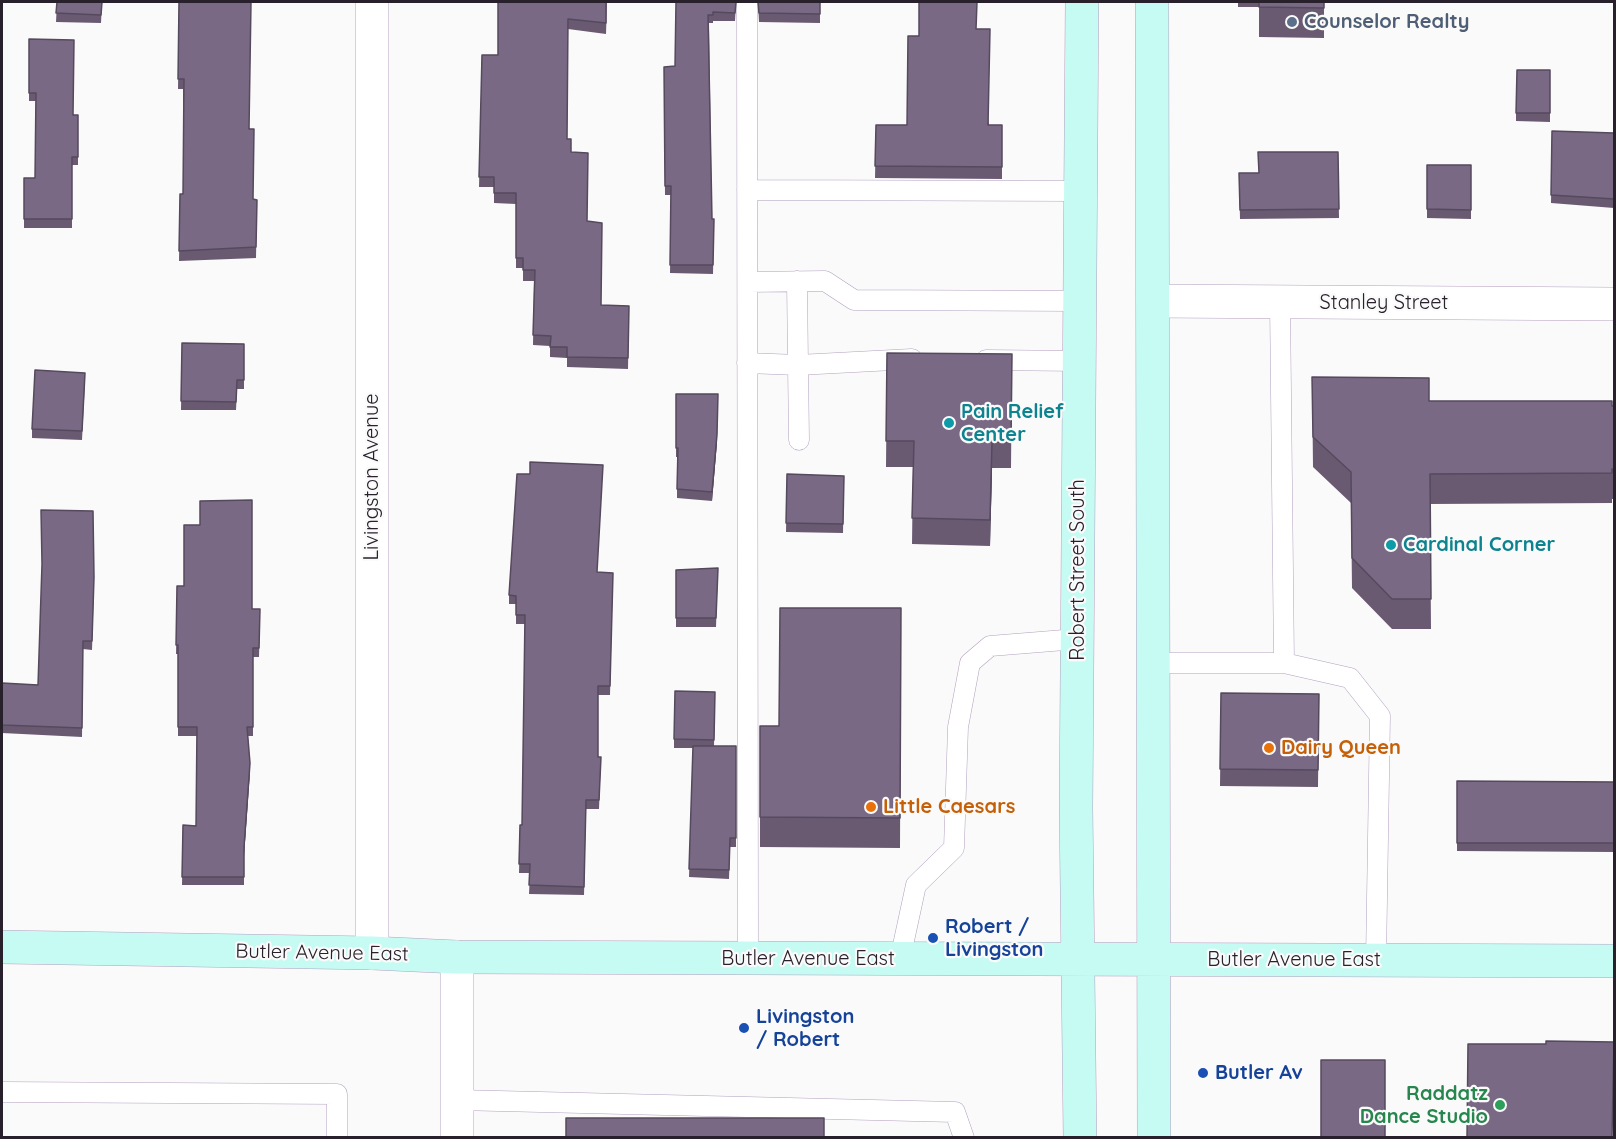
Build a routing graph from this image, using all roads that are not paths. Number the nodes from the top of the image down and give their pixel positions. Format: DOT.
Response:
graph roads {
  1 [pos="372,2"];
  2 [pos="747,2"];
  3 [pos="1082,2"];
  4 [pos="1152,2"];
  5 [pos="747,190"];
  6 [pos="1080,190"];
  7 [pos="797,281"];
  8 [pos="748,282"];
  9 [pos="1080,302"];
  10 [pos="1153,302"];
  11 [pos="1280,302"];
  12 [pos="1614,304"];
  13 [pos="926,359"];
  14 [pos="973,360"];
  15 [pos="1080,361"];
  16 [pos="747,363"];
  17 [pos="798,365"];
  18 [pos="799,440"];
  19 [pos="1077,639"];
  20 [pos="1153,663"];
  21 [pos="1284,663"];
  22 [pos="2,947"];
  23 [pos="372,953"];
  24 [pos="457,957"];
  25 [pos="748,959"];
  26 [pos="900,960"];
  27 [pos="1078,960"];
  28 [pos="1154,960"];
  29 [pos="1376,960"];
  30 [pos="1614,961"];
  31 [pos="2,1092"];
  32 [pos="457,1100"];
  33 [pos="337,1137"];
  34 [pos="457,1137"];
  35 [pos="964,1137"];
  36 [pos="1080,1137"];
  37 [pos="1154,1137"];
  1 -- 23 [label="street, Livingston Avenue"];
  2 -- 5 [label="lane"];
  3 -- 6 [label="main road, Robert Street South"];
  4 -- 10 [label="main road"];
  5 -- 6 [label="lane"];
  5 -- 8 [label="lane"];
  6 -- 9 [label="main road, Robert Street South"];
  7 -- 8 [label="lane"];
  7 -- 9 [label="lane"];
  7 -- 17 [label="lane"];
  8 -- 16 [label="lane"];
  9 -- 15 [label="main road, Robert Street South"];
  10 -- 11 [label="street, Stanley Street"];
  10 -- 20 [label="main road"];
  11 -- 12 [label="street, Stanley Street"];
  11 -- 21 [label="lane"];
  13 -- 17 [label="lane"];
  14 -- 15 [label="lane"];
  15 -- 19 [label="main road, Robert Street South"];
  16 -- 17 [label="lane"];
  16 -- 25 [label="lane"];
  17 -- 18 [label="lane"];
  19 -- 26 [label="lane"];
  19 -- 27 [label="main road, Robert Street South"];
  20 -- 21 [label="lane"];
  20 -- 28 [label="main road"];
  21 -- 29 [label="lane"];
  22 -- 23 [label="main road, Butler Avenue East"];
  23 -- 24 [label="main road, Butler Avenue East"];
  24 -- 25 [label="main road, Butler Avenue East"];
  24 -- 32 [label="street"];
  25 -- 26 [label="main road, Butler Avenue East"];
  26 -- 27 [label="main road, Butler Avenue East"];
  27 -- 28 [label="main road, Butler Avenue East"];
  27 -- 36 [label="main road, Robert Street South"];
  28 -- 29 [label="main road, Butler Avenue East"];
  28 -- 37 [label="main road"];
  29 -- 30 [label="main road, Butler Avenue East"];
  31 -- 33 [label="lane"];
  32 -- 34 [label="street"];
  32 -- 35 [label="lane"];
}
